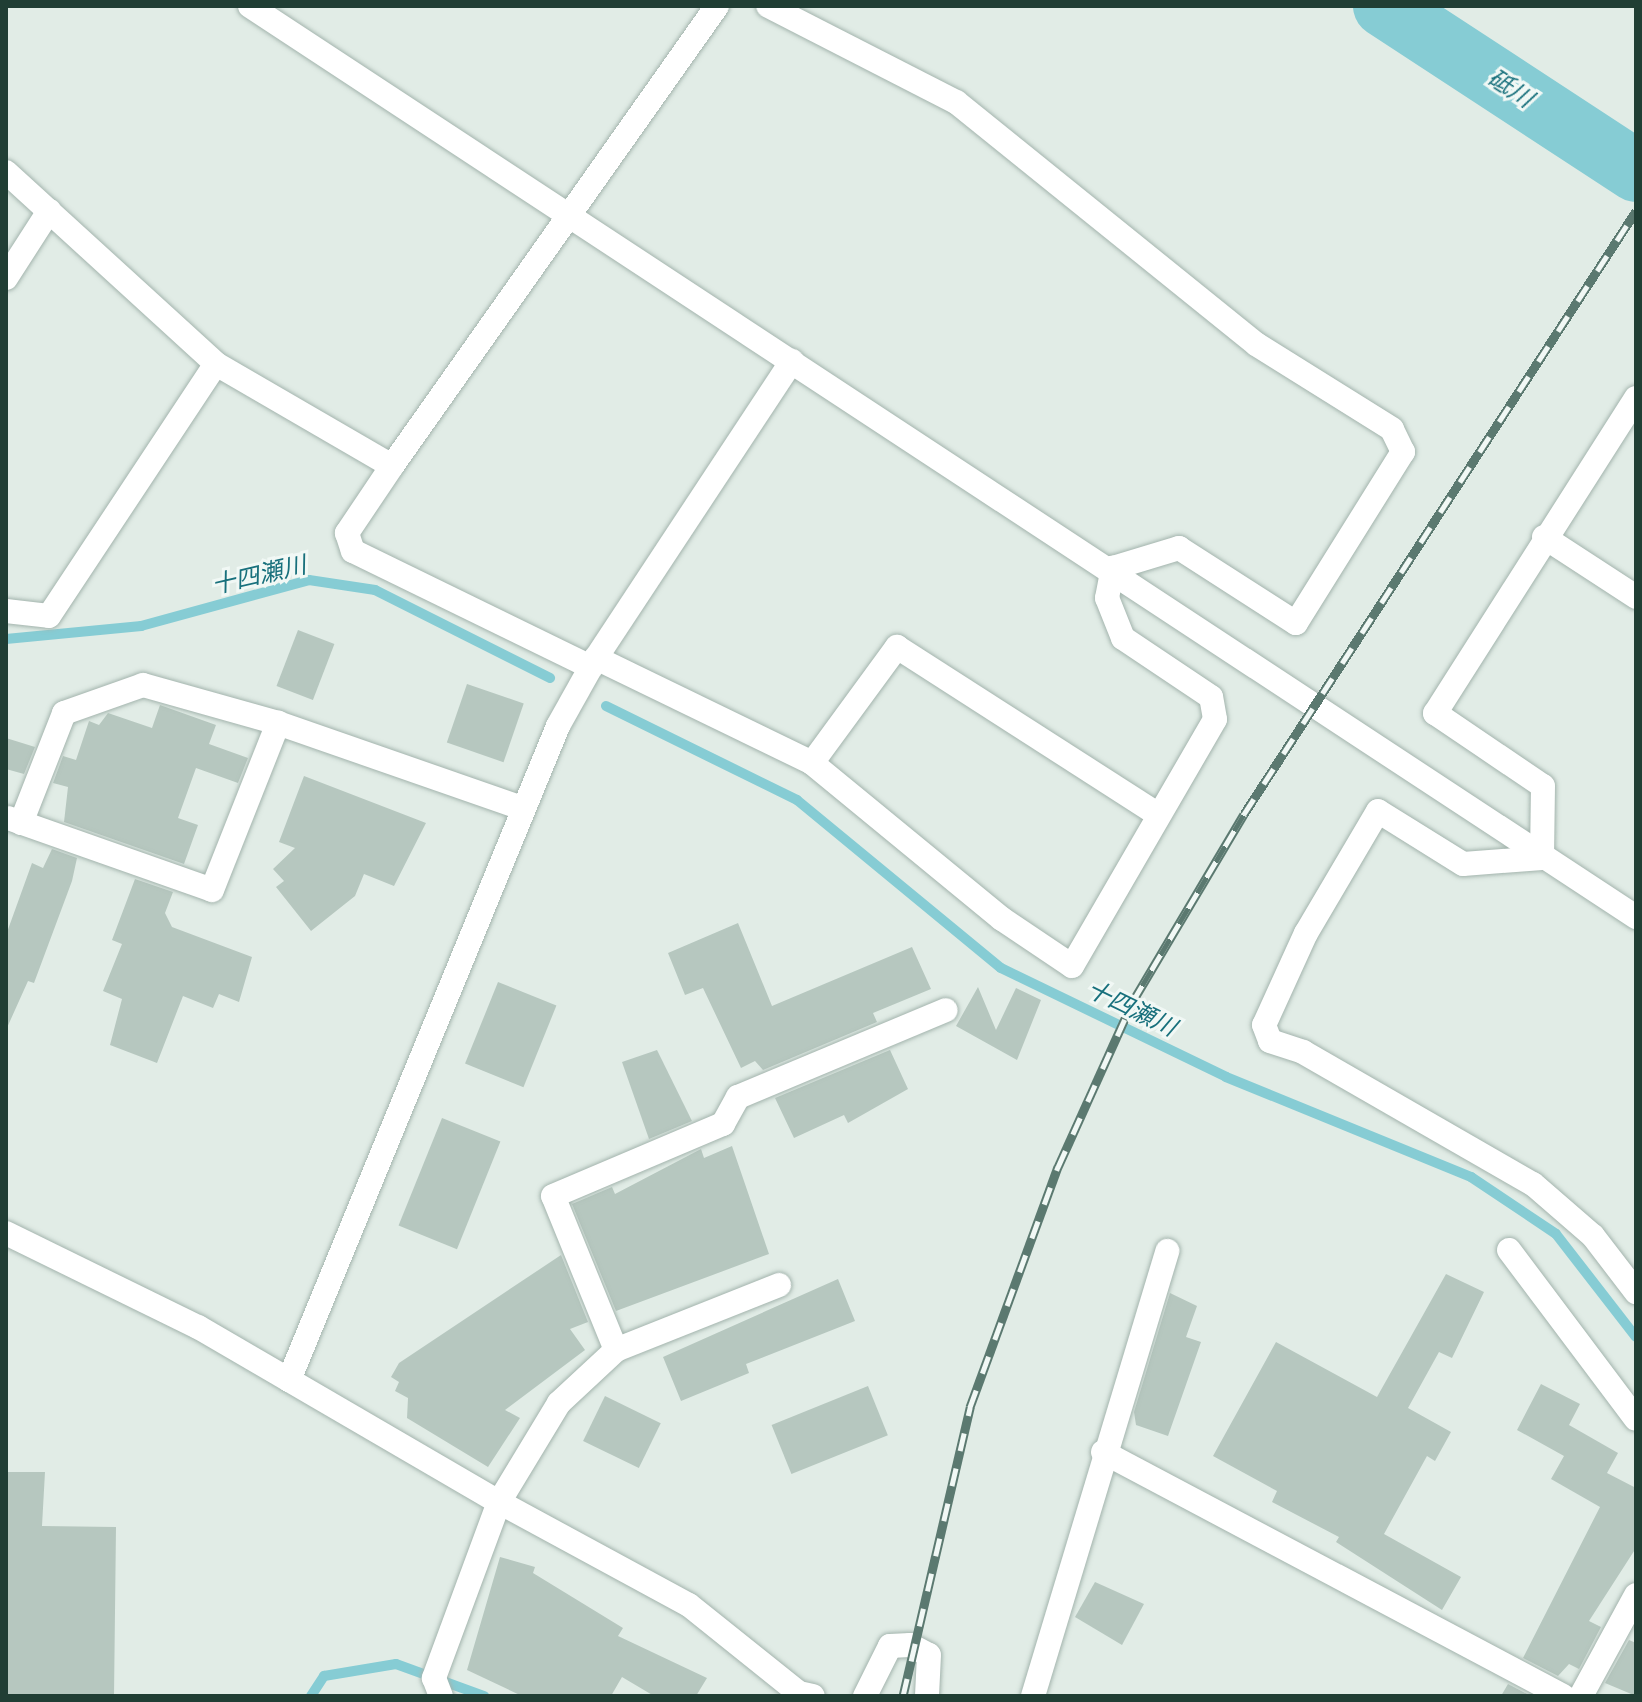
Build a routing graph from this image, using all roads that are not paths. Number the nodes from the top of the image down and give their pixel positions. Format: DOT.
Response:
graph roads {
  1 [pos="250,6"];
  2 [pos="717,6"];
  3 [pos="768,6"];
  4 [pos="6,172"];
  5 [pos="49,211"];
  6 [pos="570,215"];
  7 [pos="6,278"];
  8 [pos="792,361"];
  9 [pos="216,364"];
  10 [pos="1636,398"];
  11 [pos="392,466"];
  12 [pos="1544,537"];
  13 [pos="1113,568"];
  14 [pos="1636,597"];
  15 [pos="6,611"];
  16 [pos="594,662"];
  17 [pos="278,723"];
  18 [pos="812,763"];
  19 [pos="522,808"];
  20 [pos="1156,813"];
  21 [pos="14,820"];
  22 [pos="1542,858"];
  23 [pos="1636,917"];
  24 [pos="946,1010"];
  25 [pos="6,1233"];
  26 [pos="1509,1250"];
  27 [pos="1167,1251"];
  28 [pos="779,1285"];
  29 [pos="1636,1292"];
  30 [pos="616,1350"];
  31 [pos="289,1380"];
  32 [pos="1636,1419"];
  33 [pos="1103,1452"];
  34 [pos="499,1502"];
  35 [pos="1636,1595"];
  36 [pos="806,1695"];
  37 [pos="441,1696"];
  38 [pos="865,1696"];
  39 [pos="927,1696"];
  40 [pos="1033,1696"];
  41 [pos="1563,1696"];
  42 [pos="1581,1696"];
  1 -- 6 [label="street"];
  2 -- 6 [label="street"];
  3 -- 13 [label="street"];
  4 -- 5 [label="street"];
  5 -- 7 [label="street"];
  5 -- 9 [label="street"];
  6 -- 8 [label="street"];
  6 -- 11 [label="street"];
  8 -- 13 [label="street"];
  8 -- 16 [label="street"];
  9 -- 11 [label="street"];
  9 -- 15 [label="street"];
  10 -- 12 [label="street"];
  11 -- 16 [label="street"];
  12 -- 14 [label="street"];
  12 -- 22 [label="street"];
  13 -- 20 [label="street"];
  13 -- 22 [label="street"];
  16 -- 18 [label="street"];
  16 -- 19 [label="street"];
  17 -- 19 [label="street"];
  17 -- 21 [label="street"];
  17 -- 21 [label="street"];
  18 -- 20 [label="street"];
  18 -- 20 [label="street"];
  19 -- 31 [label="street"];
  22 -- 23 [label="street"];
  22 -- 29 [label="street"];
  24 -- 30 [label="street"];
  25 -- 31 [label="street"];
  26 -- 32 [label="street"];
  27 -- 33 [label="street"];
  28 -- 30 [label="street"];
  30 -- 34 [label="street"];
  31 -- 34 [label="street"];
  33 -- 40 [label="street"];
  33 -- 41 [label="street"];
  34 -- 36 [label="street"];
  34 -- 37 [label="street"];
  35 -- 42 [label="street"];
  38 -- 39 [label="street"];
}
